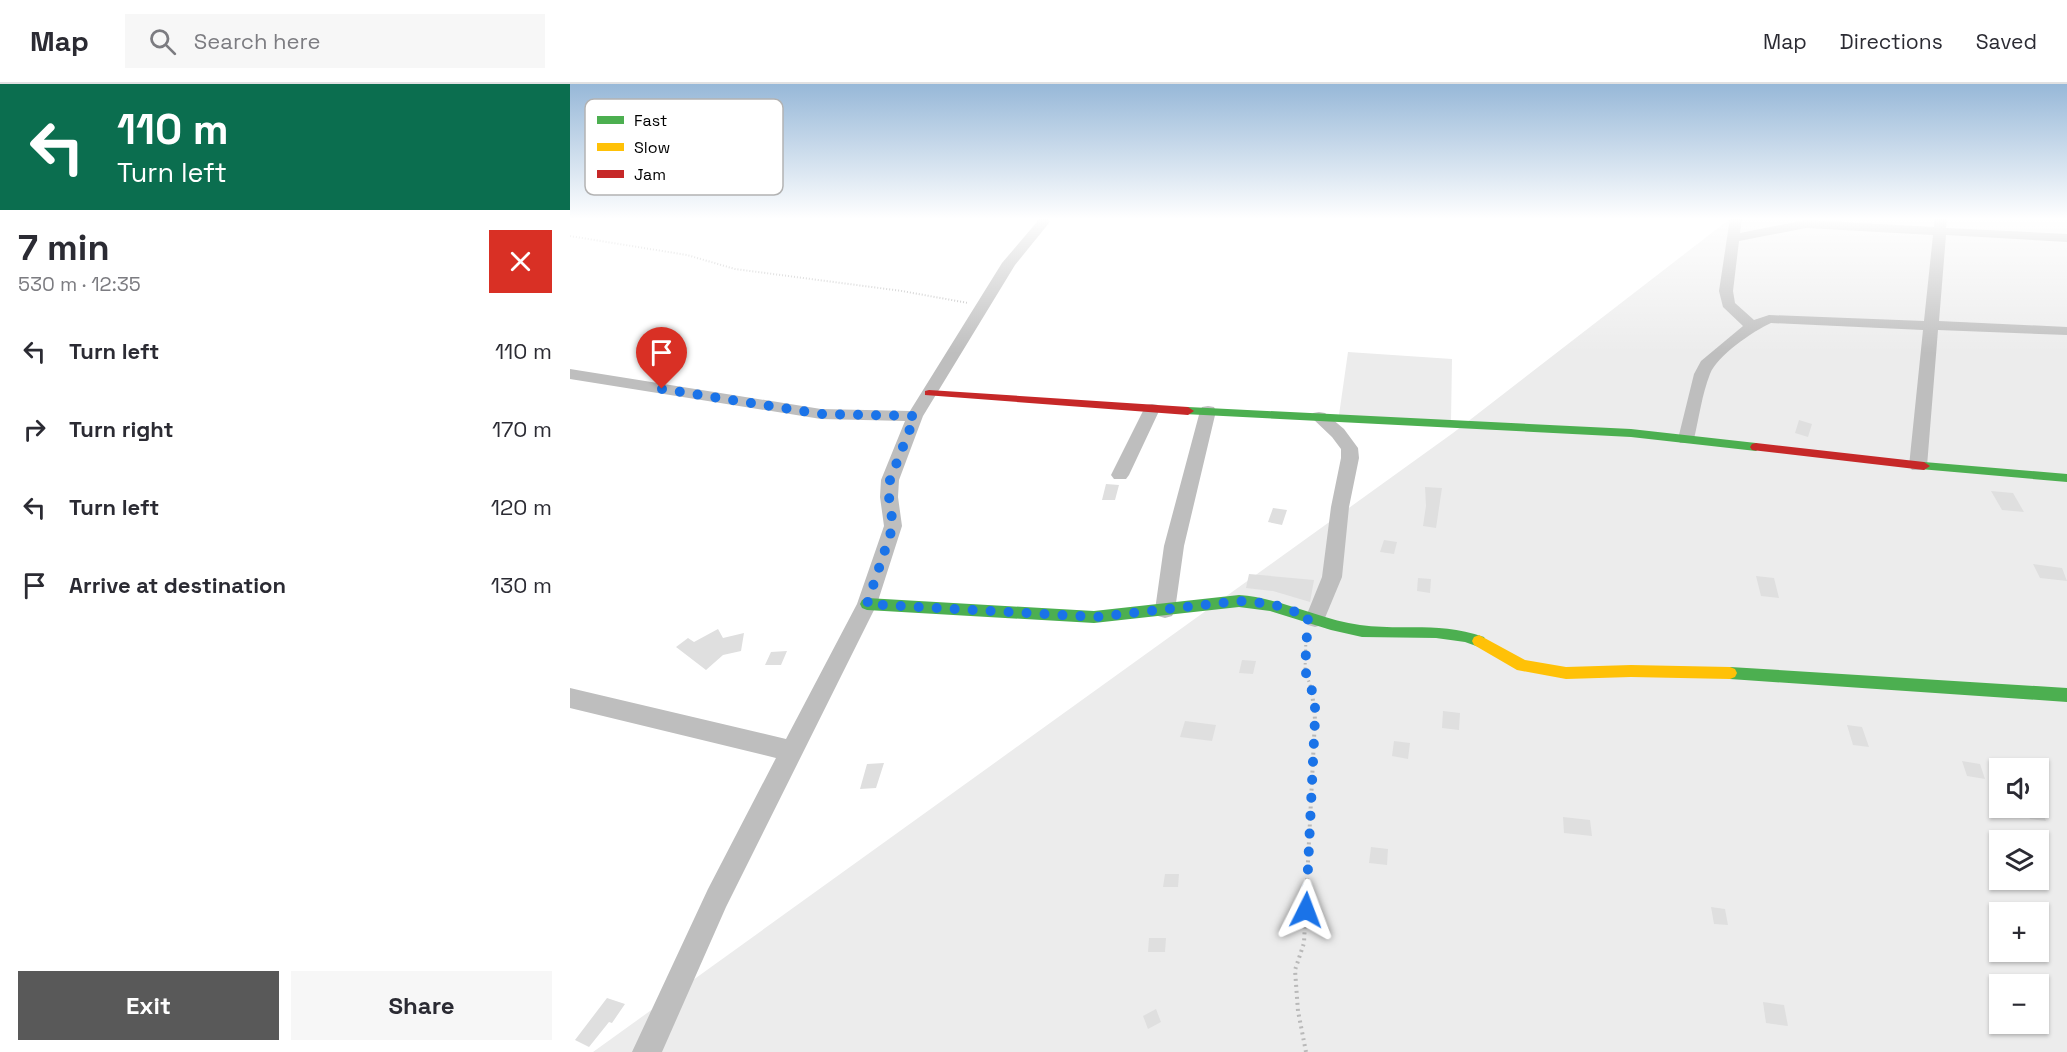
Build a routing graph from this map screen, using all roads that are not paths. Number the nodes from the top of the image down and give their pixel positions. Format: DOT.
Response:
graph roads {
  1 [pos="1009,263"];
  2 [pos="1728,263"];
  3 [pos="1937,263"];
  4 [pos="1932,324"];
  5 [pos="1752,326"];
  6 [pos="2067,331"];
  7 [pos="570,374"];
  8 [pos="929,393"];
  9 [pos="1152,409"];
  10 [pos="1208,411"];
  11 [pos="915,416"];
  12 [pos="1319,417"];
  13 [pos="1686,439"];
  14 [pos="1918,466"];
  15 [pos="1120,475"];
  16 [pos="2067,478"];
  17 [pos="867,604"];
  18 [pos="1166,610"];
  19 [pos="1312,618"];
  20 [pos="2067,695"];
  21 [pos="570,698"];
  22 [pos="791,751"];
  23 [pos="647,1052"];
  1 -- 8 [label="street"];
  2 -- 5 [label="street"];
  3 -- 4 [label="street"];
  4 -- 5 [label="street"];
  4 -- 6 [label="street"];
  4 -- 14 [label="street"];
  5 -- 13 [label="street"];
  7 -- 11 [label="street"];
  8 -- 9 [label="street"];
  8 -- 11 [label="street"];
  9 -- 10 [label="street"];
  9 -- 15 [label="street"];
  10 -- 12 [label="street"];
  10 -- 18 [label="street"];
  11 -- 17 [label="street"];
  12 -- 13 [label="street"];
  12 -- 19 [label="street"];
  13 -- 14 [label="street"];
  14 -- 16 [label="street"];
  17 -- 18 [label="street"];
  17 -- 22 [label="street"];
  18 -- 19 [label="street"];
  19 -- 20 [label="street"];
  21 -- 22 [label="street"];
  22 -- 23 [label="street"];
}
